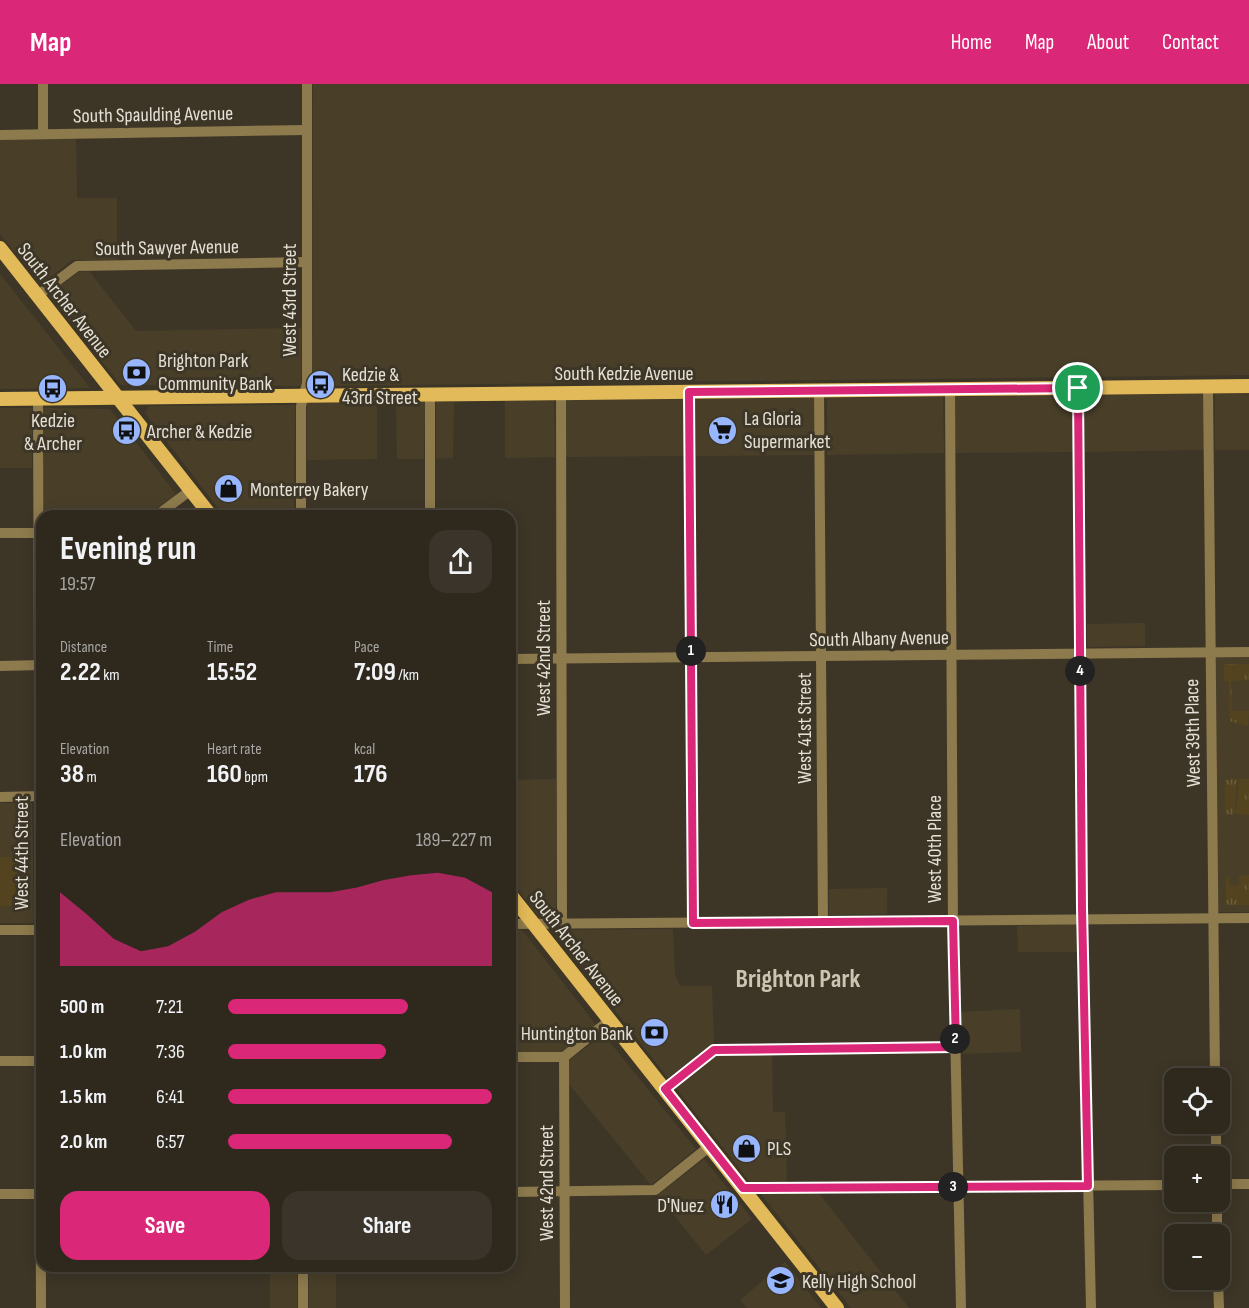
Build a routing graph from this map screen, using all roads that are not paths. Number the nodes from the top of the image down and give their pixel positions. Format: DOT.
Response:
graph roads {
  1 [pos="43,84"];
  2 [pos="307,84"];
  3 [pos="307,130"];
  4 [pos="43,134"];
  5 [pos="0,135"];
  6 [pos="0,248"];
  7 [pos="307,262"];
  8 [pos="7,266"];
  9 [pos="37,296"];
  10 [pos="1208,386"];
  11 [pos="1249,386"];
  12 [pos="1078,388"];
  13 [pos="950,389"];
  14 [pos="819,390"];
  15 [pos="689,392"];
  16 [pos="561,393"];
  17 [pos="430,394"];
  18 [pos="304,395"];
  19 [pos="117,397"];
  20 [pos="38,398"];
  21 [pos="0,399"];
  22 [pos="191,490"];
  23 [pos="40,510"];
  24 [pos="164,510"];
  25 [pos="207,510"];
  26 [pos="301,510"];
  27 [pos="430,510"];
  28 [pos="0,533"];
  29 [pos="36,533"];
  30 [pos="1210,652"];
  31 [pos="1249,652"];
  32 [pos="1080,654"];
  33 [pos="951,655"];
  34 [pos="821,656"];
  35 [pos="691,658"];
  36 [pos="516,659"];
  37 [pos="561,659"];
  38 [pos="36,665"];
  39 [pos="0,666"];
  40 [pos="0,796"];
  41 [pos="36,796"];
  42 [pos="516,902"];
  43 [pos="1249,918"];
  44 [pos="1212,919"];
  45 [pos="1082,920"];
  46 [pos="953,921"];
  47 [pos="823,922"];
  48 [pos="693,923"];
  49 [pos="516,924"];
  50 [pos="532,924"];
  51 [pos="562,924"];
  52 [pos="0,930"];
  53 [pos="36,930"];
  54 [pos="610,1020"];
  55 [pos="956,1047"];
  56 [pos="564,1057"];
  57 [pos="516,1058"];
  58 [pos="0,1061"];
  59 [pos="36,1061"];
  60 [pos="1215,1068"];
  61 [pos="665,1089"];
  62 [pos="710,1146"];
  63 [pos="1230,1184"];
  64 [pos="1249,1184"];
  65 [pos="1164,1185"];
  66 [pos="958,1186"];
  67 [pos="1088,1186"];
  68 [pos="743,1188"];
  69 [pos="516,1192"];
  70 [pos="564,1192"];
  71 [pos="0,1194"];
  72 [pos="36,1194"];
  73 [pos="40,1272"];
  74 [pos="303,1272"];
  75 [pos="1218,1290"];
  76 [pos="40,1308"];
  77 [pos="303,1308"];
  78 [pos="565,1308"];
  79 [pos="837,1308"];
  80 [pos="961,1308"];
  81 [pos="1091,1308"];
  82 [pos="1219,1308"];
  1 -- 4 [label="street"];
  2 -- 3 [label="street, West 43rd Street"];
  3 -- 4 [label="street, South Spaulding Avenue"];
  3 -- 7 [label="street, West 43rd Street"];
  4 -- 5 [label="street, South Spaulding Avenue"];
  6 -- 8 [label="main road, South Archer Avenue"];
  7 -- 9 [label="street, South Sawyer Avenue"];
  7 -- 18 [label="street, West 43rd Street"];
  8 -- 9 [label="main road, South Archer Avenue"];
  9 -- 19 [label="main road, South Archer Avenue"];
  10 -- 11 [label="main road, South Kedzie Avenue"];
  10 -- 12 [label="main road, South Kedzie Avenue"];
  10 -- 30 [label="street, West 39th Place"];
  12 -- 13 [label="main road, South Kedzie Avenue"];
  12 -- 32 [label="street"];
  13 -- 14 [label="main road, South Kedzie Avenue"];
  13 -- 33 [label="street, West 40th Place"];
  14 -- 15 [label="main road, South Kedzie Avenue"];
  14 -- 34 [label="street, West 41st Street"];
  15 -- 16 [label="main road, South Kedzie Avenue"];
  15 -- 35 [label="street"];
  16 -- 17 [label="main road, South Kedzie Avenue"];
  16 -- 37 [label="street, West 42nd Street"];
  17 -- 18 [label="main road, South Kedzie Avenue"];
  17 -- 27 [label="street"];
  18 -- 19 [label="main road, South Kedzie Avenue"];
  18 -- 26 [label="street, West 43rd Street"];
  19 -- 20 [label="main road, South Kedzie Avenue"];
  19 -- 22 [label="main road, South Archer Avenue"];
  20 -- 21 [label="main road, South Kedzie Avenue"];
  20 -- 23 [label="street, West 44th Street"];
  22 -- 24 [label="street"];
  22 -- 25 [label="main road, South Archer Avenue"];
  28 -- 29 [label="street"];
  30 -- 31 [label="street, South Albany Avenue"];
  30 -- 32 [label="street, South Albany Avenue"];
  30 -- 44 [label="street, West 39th Place"];
  32 -- 33 [label="street, South Albany Avenue"];
  32 -- 45 [label="street"];
  33 -- 34 [label="street, South Albany Avenue"];
  33 -- 46 [label="street, West 40th Place"];
  34 -- 35 [label="street, South Albany Avenue"];
  34 -- 47 [label="street, West 41st Street"];
  35 -- 37 [label="street, South Albany Avenue"];
  35 -- 48 [label="street"];
  36 -- 37 [label="street, South Albany Avenue"];
  37 -- 51 [label="street, West 42nd Street"];
  38 -- 39 [label="street"];
  40 -- 41 [label="street"];
  42 -- 50 [label="main road, South Archer Avenue"];
  43 -- 44 [label="street"];
  44 -- 45 [label="street"];
  44 -- 60 [label="street, West 39th Place"];
  45 -- 46 [label="street"];
  45 -- 67 [label="street"];
  46 -- 47 [label="street"];
  46 -- 55 [label="street, West 40th Place"];
  47 -- 48 [label="street"];
  48 -- 51 [label="street"];
  49 -- 50 [label="street"];
  50 -- 51 [label="street"];
  50 -- 54 [label="main road, South Archer Avenue"];
  52 -- 53 [label="street"];
  54 -- 56 [label="street"];
  54 -- 61 [label="main road, South Archer Avenue"];
  55 -- 61 [label="street"];
  55 -- 66 [label="street, West 40th Place"];
  56 -- 57 [label="street"];
  56 -- 70 [label="street, West 42nd Street"];
  58 -- 59 [label="street"];
  61 -- 62 [label="main road, South Archer Avenue"];
  62 -- 68 [label="main road, South Archer Avenue"];
  62 -- 70 [label="street"];
  63 -- 64 [label="street"];
  65 -- 67 [label="street"];
  66 -- 67 [label="street"];
  66 -- 68 [label="street"];
  66 -- 80 [label="street, West 40th Place"];
  67 -- 81 [label="street"];
  68 -- 79 [label="main road, South Archer Avenue"];
  69 -- 70 [label="street"];
  70 -- 78 [label="street, West 42nd Street"];
  71 -- 72 [label="street"];
  73 -- 76 [label="street, West 44th Street"];
  74 -- 77 [label="street"];
  75 -- 82 [label="street"];
}
